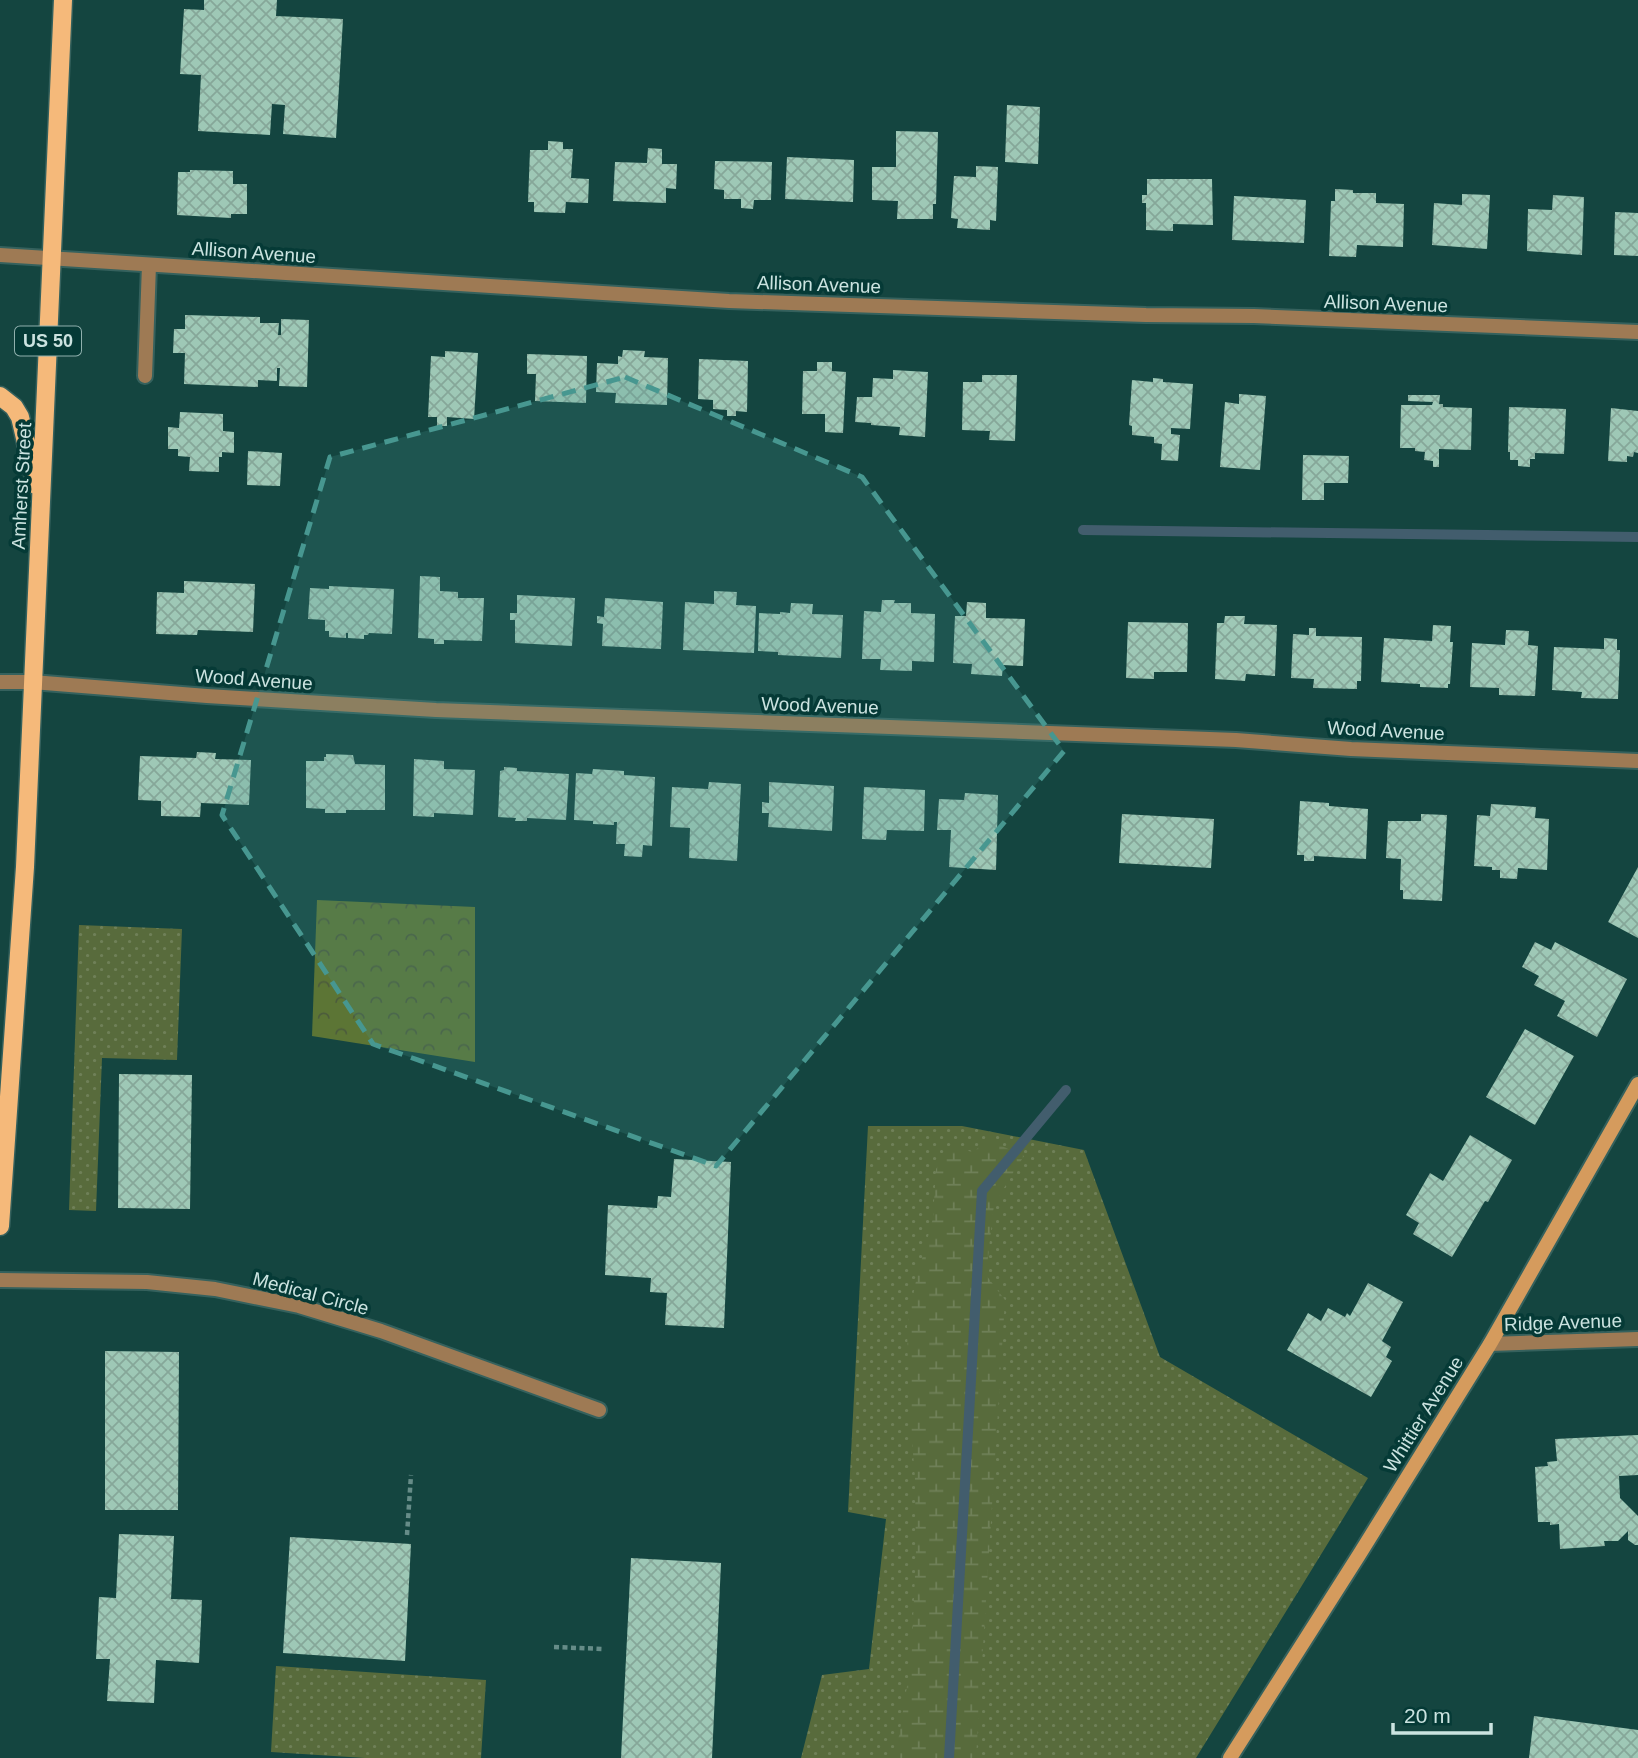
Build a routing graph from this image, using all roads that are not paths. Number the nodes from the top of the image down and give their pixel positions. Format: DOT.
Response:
graph roads {
  1 [pos="63,0"];
  2 [pos="0,255"];
  3 [pos="52,259"];
  4 [pos="149,265"];
  5 [pos="1638,332"];
  6 [pos="145,376"];
  7 [pos="0,396"];
  8 [pos="41,513"];
  9 [pos="0,682"];
  10 [pos="32,682"];
  11 [pos="1638,761"];
  12 [pos="1638,1084"];
  13 [pos="0,1226"];
  14 [pos="0,1280"];
  15 [pos="1638,1339"];
  16 [pos="1489,1344"];
  17 [pos="599,1410"];
  18 [pos="1230,1758"];
  1 -- 3 [label="main road, Amherst Street / US 50"];
  2 -- 3 [label="street, Allison Avenue"];
  3 -- 4 [label="street, Allison Avenue"];
  3 -- 8 [label="main road, Amherst Street / US 50"];
  4 -- 5 [label="street, Allison Avenue"];
  4 -- 6 [label="street"];
  7 -- 8 [label="main road"];
  8 -- 10 [label="main road, Amherst Street / US 50"];
  9 -- 10 [label="street, Wood Avenue"];
  10 -- 11 [label="street, Wood Avenue"];
  10 -- 13 [label="main road, Amherst Street / US 50"];
  12 -- 16 [label="street, Whittier Avenue"];
  14 -- 17 [label="street, Medical Circle"];
  15 -- 16 [label="street, Ridge Avenue"];
  16 -- 18 [label="street, Whittier Avenue"];
}
